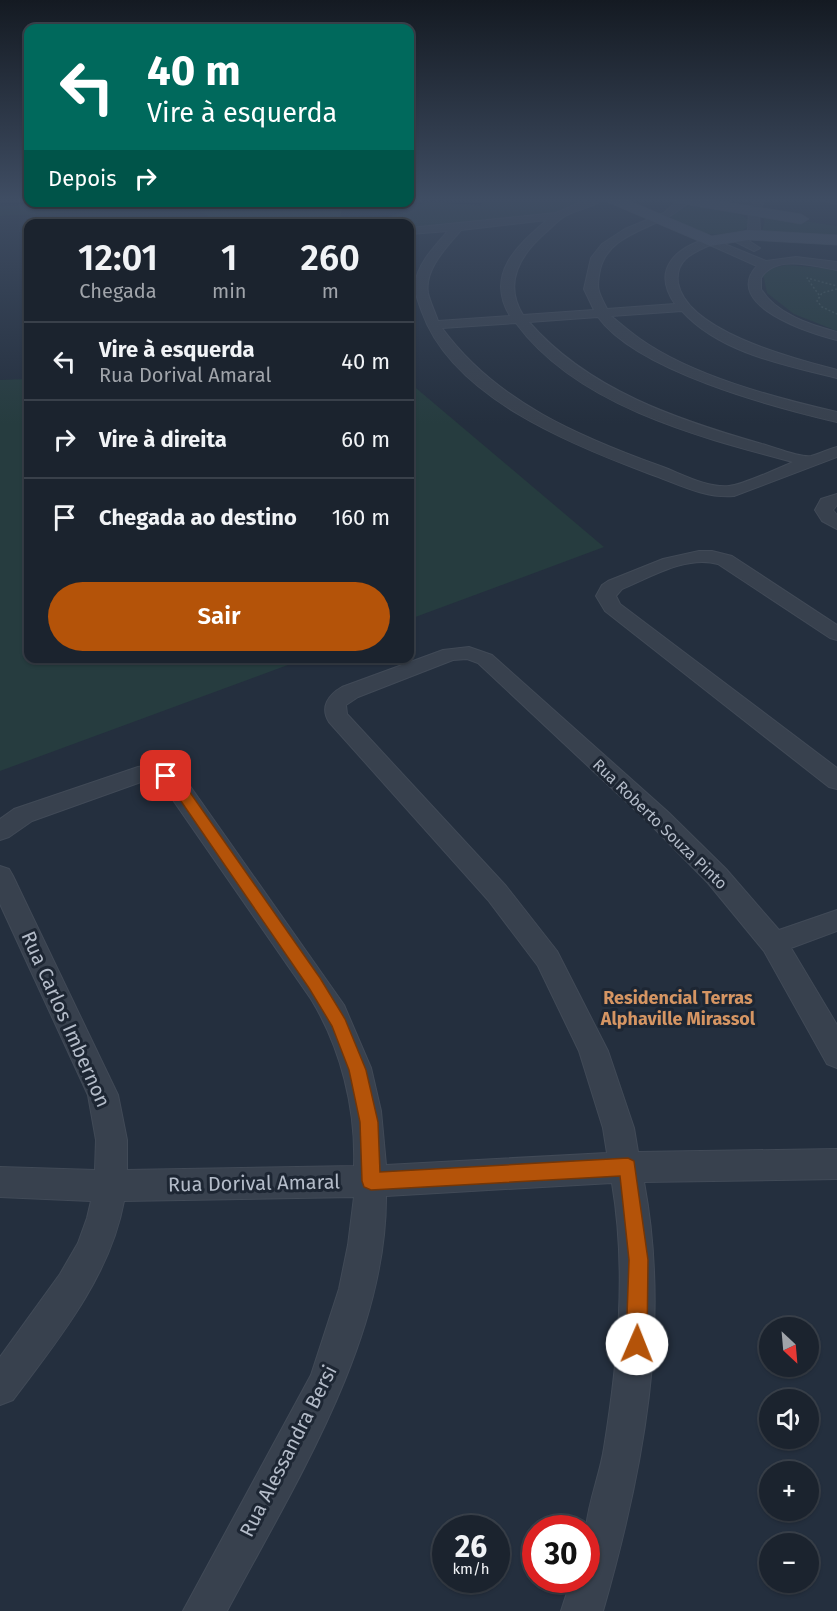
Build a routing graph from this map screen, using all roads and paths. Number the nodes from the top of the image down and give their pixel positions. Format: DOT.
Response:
graph roads {
  1 [pos="425,273"];
  2 [pos="509,273"];
  3 [pos="591,273"];
  4 [pos="671,273"];
  5 [pos="758,273"];
  6 [pos="837,287"];
  7 [pos="415,293"];
  8 [pos="819,295"];
  9 [pos="685,307"];
  10 [pos="603,313"];
  11 [pos="837,314"];
  12 [pos="519,319"];
  13 [pos="433,325"];
  14 [pos="837,336"];
  15 [pos="837,374"];
  16 [pos="837,417"];
  17 [pos="837,452"];
  18 [pos="811,462"];
  19 [pos="837,499"];
  20 [pos="831,518"];
  21 [pos="837,634"];
  22 [pos="837,782"];
  23 [pos="0,831"];
  24 [pos="0,876"];
  25 [pos="837,920"];
  26 [pos="774,943"];
  27 [pos="837,1055"];
  28 [pos="835,1162"];
  29 [pos="628,1167"];
  30 [pos="371,1181"];
  31 [pos="0,1182"];
  32 [pos="112,1186"];
  33 [pos="0,1387"];
  34 [pos="204,1611"];
  35 [pos="582,1611"];
  1 -- 7 [label="street"];
  2 -- 12 [label="street"];
  3 -- 10 [label="street"];
  4 -- 9 [label="street"];
  5 -- 14 [label="street"];
  6 -- 8 [label="path"];
  6 -- 8 [label="path"];
  7 -- 13 [label="street"];
  8 -- 11 [label="path"];
  9 -- 10 [label="street"];
  9 -- 15 [label="street"];
  10 -- 12 [label="street"];
  10 -- 16 [label="street"];
  12 -- 13 [label="street"];
  12 -- 18 [label="street"];
  13 -- 18 [label="street"];
  17 -- 18 [label="street"];
  19 -- 20 [label="street"];
  21 -- 22 [label="street"];
  23 -- 30 [label="street, Rua Alessandra Bersi"];
  24 -- 32 [label="street, Rua Carlos Imbernon"];
  25 -- 26 [label="street"];
  26 -- 27 [label="street, Rua Roberto Souza Pinto"];
  26 -- 29 [label="street, Rua Roberto Souza Pinto"];
  28 -- 29 [label="street, Rua Dorival Amaral"];
  29 -- 30 [label="street, Rua Dorival Amaral"];
  29 -- 35 [label="street"];
  30 -- 32 [label="street, Rua Dorival Amaral"];
  30 -- 34 [label="street, Rua Alessandra Bersi"];
  31 -- 32 [label="street, Rua Dorival Amaral"];
  32 -- 33 [label="street, Rua Carlos Imbernon"];
}
